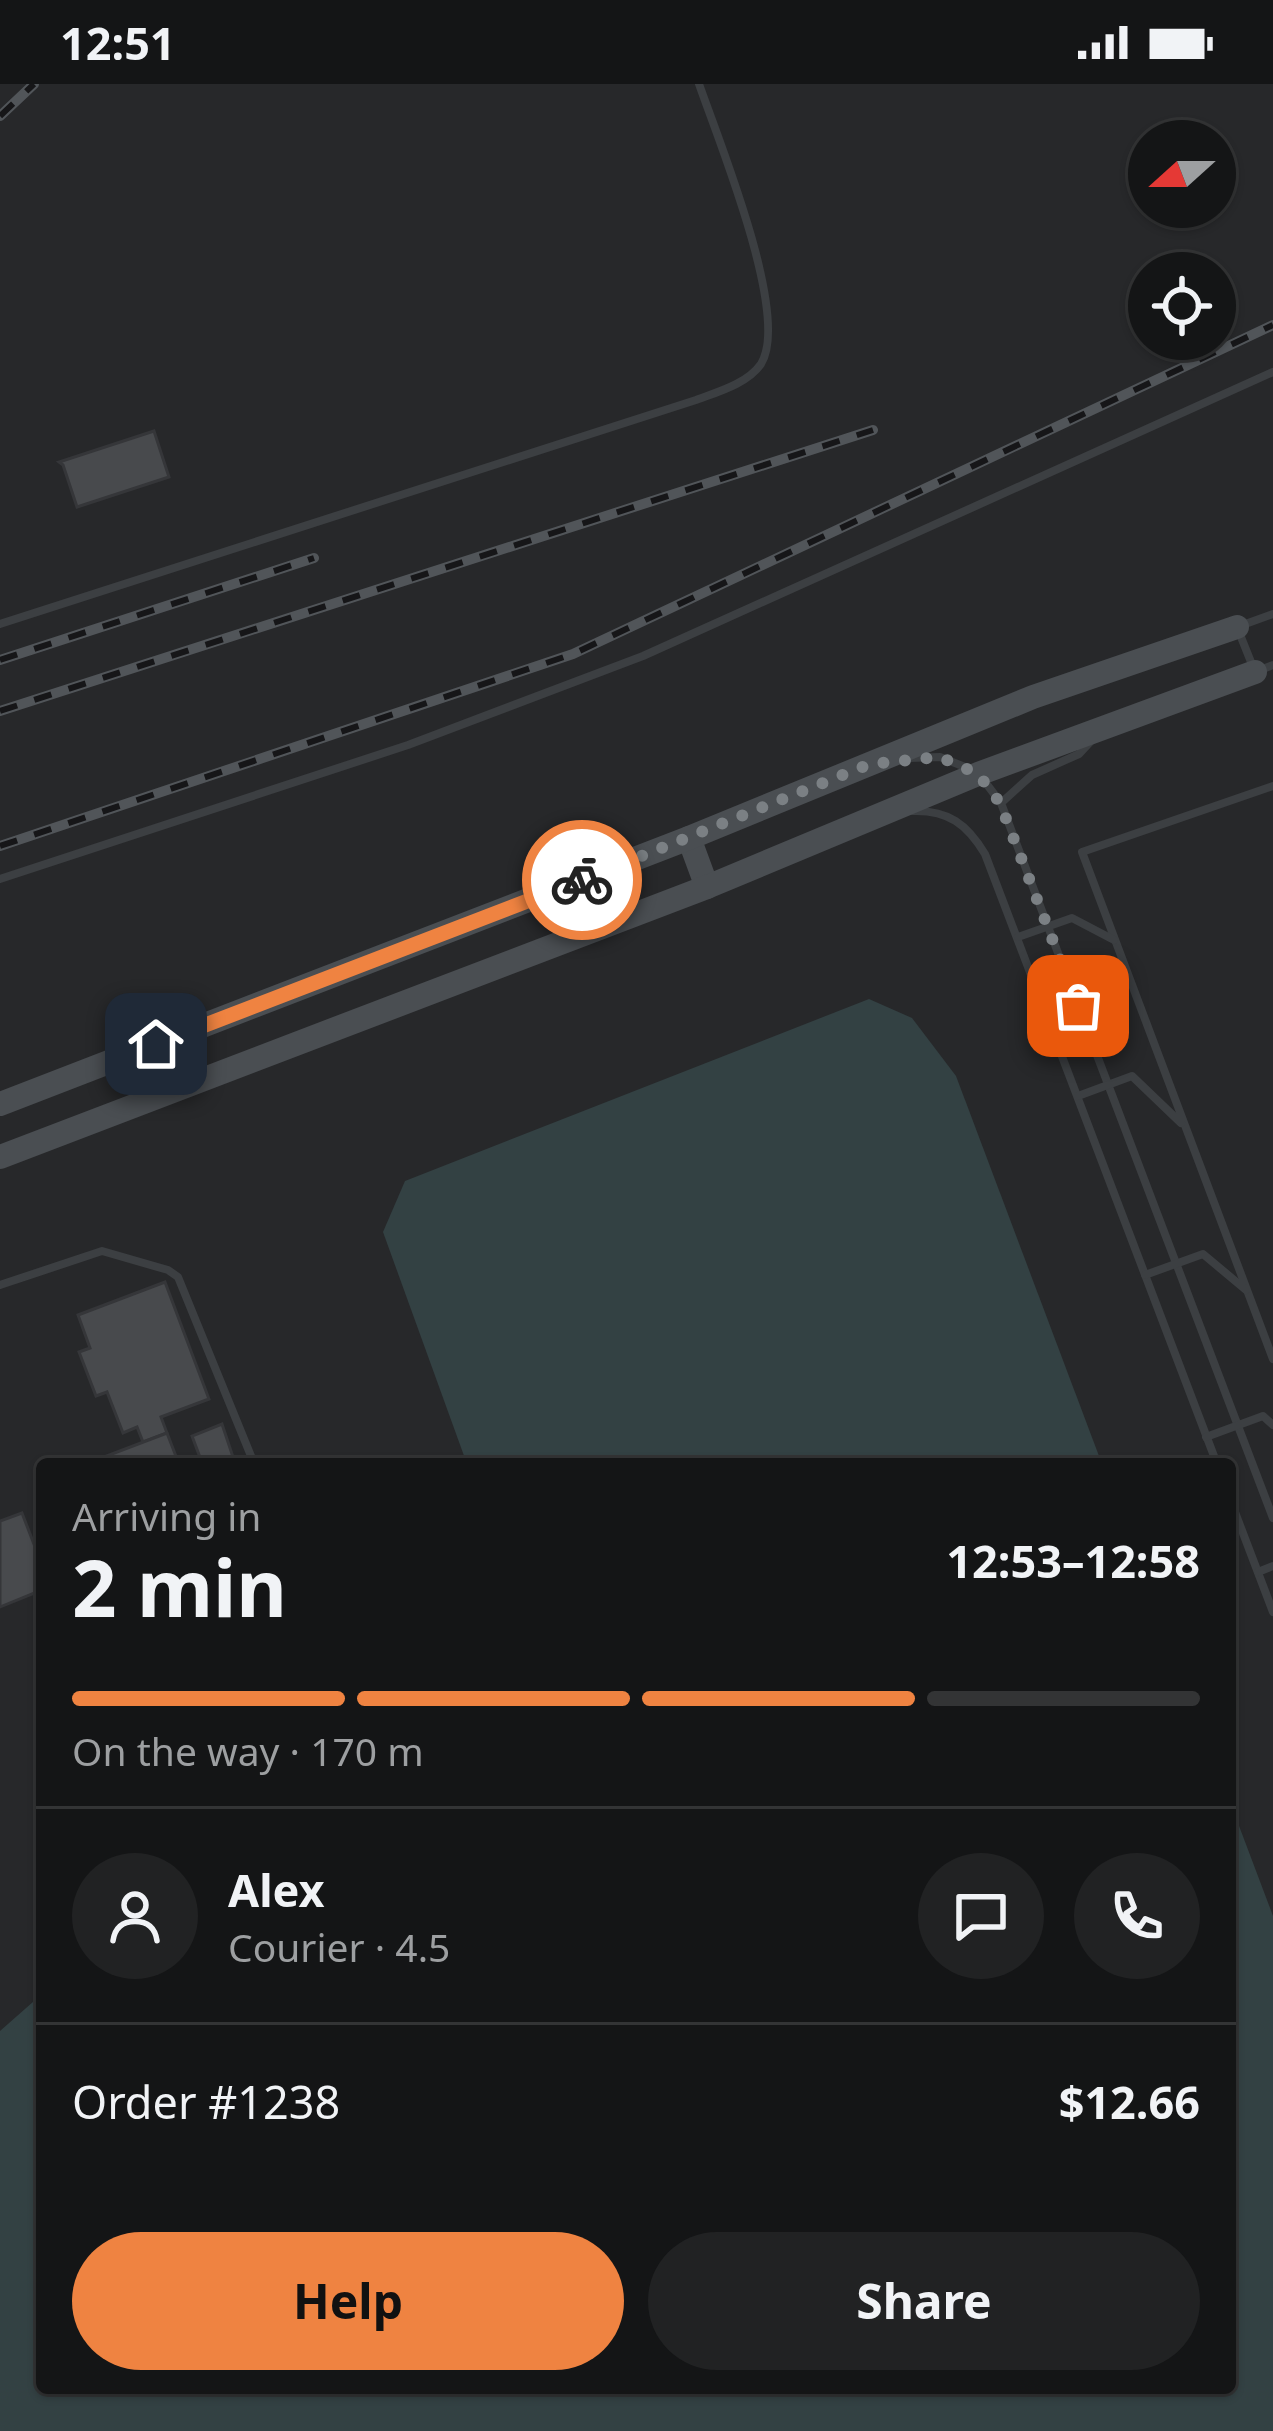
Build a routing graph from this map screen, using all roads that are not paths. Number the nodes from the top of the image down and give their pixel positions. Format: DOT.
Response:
graph roads {
  1 [pos="699,84"];
  2 [pos="1273,372"];
  3 [pos="1273,614"];
  4 [pos="0,624"];
  5 [pos="1238,627"];
  6 [pos="1264,668"];
  7 [pos="1099,732"];
  8 [pos="870,764"];
  9 [pos="978,774"];
  10 [pos="1273,786"];
  11 [pos="1000,803"];
  12 [pos="893,812"];
  13 [pos="689,838"];
  14 [pos="0,879"];
  15 [pos="707,887"];
  16 [pos="1047,926"];
  17 [pos="1018,937"];
  18 [pos="1115,941"];
  19 [pos="1108,1085"];
  20 [pos="1078,1096"];
  21 [pos="0,1104"];
  22 [pos="1186,1129"];
  23 [pos="0,1157"];
  24 [pos="1176,1264"];
  25 [pos="1145,1275"];
  26 [pos="0,1285"];
  27 [pos="1247,1292"];
  28 [pos="1273,1359"];
  29 [pos="1237,1425"];
  30 [pos="1273,1425"];
  31 [pos="1207,1437"];
  32 [pos="250,1458"];
  33 [pos="1215,1458"];
  34 [pos="1236,1515"];
  35 [pos="1273,1518"];
  36 [pos="1273,1566"];
  37 [pos="1258,1572"];
  38 [pos="1273,1612"];
  1 -- 4 [label="lane"];
  2 -- 14 [label="lane"];
  3 -- 5 [label="lane"];
  5 -- 6 [label="lane"];
  5 -- 8 [label="main road"];
  6 -- 7 [label="main road"];
  7 -- 9 [label="main road"];
  7 -- 11 [label="lane"];
  8 -- 9 [label="lane"];
  8 -- 13 [label="main road"];
  9 -- 11 [label="lane"];
  9 -- 12 [label="main road"];
  10 -- 18 [label="lane"];
  11 -- 16 [label="lane"];
  12 -- 15 [label="main road"];
  12 -- 17 [label="lane"];
  13 -- 15 [label="main road"];
  13 -- 21 [label="main road"];
  15 -- 23 [label="main road"];
  16 -- 17 [label="lane"];
  16 -- 18 [label="lane"];
  16 -- 19 [label="lane"];
  17 -- 20 [label="lane"];
  18 -- 22 [label="lane"];
  19 -- 20 [label="lane"];
  19 -- 22 [label="lane"];
  19 -- 24 [label="lane"];
  20 -- 25 [label="lane"];
  22 -- 27 [label="lane"];
  24 -- 25 [label="lane"];
  24 -- 27 [label="lane"];
  24 -- 29 [label="lane"];
  25 -- 31 [label="lane"];
  26 -- 32 [label="lane"];
  27 -- 28 [label="lane"];
  29 -- 30 [label="lane"];
  29 -- 31 [label="lane"];
  29 -- 35 [label="lane"];
  31 -- 33 [label="lane"];
  34 -- 37 [label="lane"];
  36 -- 37 [label="lane"];
  37 -- 38 [label="lane"];
}
